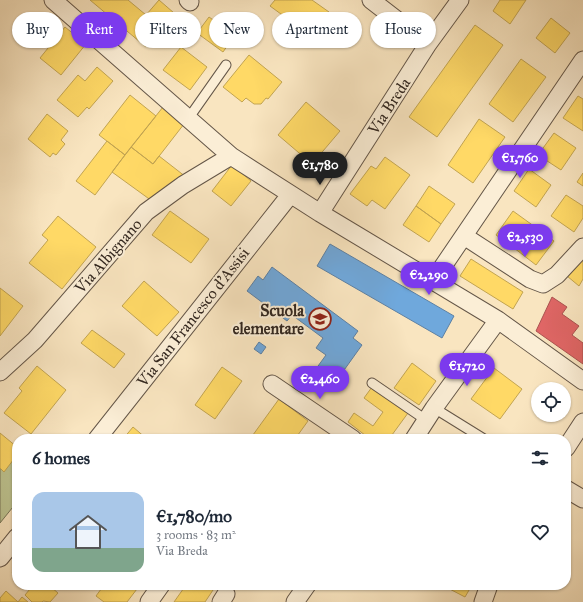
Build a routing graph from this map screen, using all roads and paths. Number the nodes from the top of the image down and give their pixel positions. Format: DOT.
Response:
graph roads {
  1 [pos="53,0"];
  2 [pos="371,0"];
  3 [pos="460,0"];
  4 [pos="387,12"];
  5 [pos="436,33"];
  6 [pos="425,48"];
  7 [pos="583,60"];
  8 [pos="226,65"];
  9 [pos="188,119"];
  10 [pos="231,156"];
  11 [pos="290,195"];
  12 [pos="320,213"];
  13 [pos="464,236"];
  14 [pos="583,247"];
  15 [pos="433,281"];
  16 [pos="498,320"];
  17 [pos="0,372"];
  18 [pos="583,381"];
  19 [pos="372,383"];
  20 [pos="272,384"];
  21 [pos="430,414"];
  22 [pos="583,422"];
  23 [pos="101,434"];
  24 [pos="346,434"];
  25 [pos="417,434"];
  26 [pos="473,434"];
  27 [pos="571,440"];
  28 [pos="571,492"];
  29 [pos="583,499"];
  30 [pos="12,543"];
  31 [pos="0,558"];
  32 [pos="157,590"];
  33 [pos="303,590"];
  34 [pos="487,590"];
  35 [pos="149,602"];
  36 [pos="295,602"];
  37 [pos="483,602"];
  1 -- 9 [label="street"];
  2 -- 4 [label="street"];
  3 -- 5 [label="street, Via Breda"];
  6 -- 12 [label="street, Via Breda"];
  7 -- 13 [label="street"];
  8 -- 9 [label="lane"];
  9 -- 10 [label="street"];
  10 -- 11 [label="street"];
  10 -- 17 [label="street, Via Albignano"];
  11 -- 12 [label="street"];
  11 -- 23 [label="street, Via San Francesco d'Assisi"];
  12 -- 15 [label="street"];
  13 -- 14 [label="street"];
  13 -- 15 [label="street"];
  15 -- 16 [label="street"];
  16 -- 18 [label="street"];
  16 -- 21 [label="street"];
  19 -- 21 [label="lane"];
  20 -- 24 [label="street"];
  21 -- 25 [label="street"];
  21 -- 26 [label="lane"];
  22 -- 27 [label="street"];
  28 -- 29 [label="street"];
  30 -- 31 [label="street"];
  32 -- 35 [label="street"];
  33 -- 36 [label="street"];
  34 -- 37 [label="street"];
}
